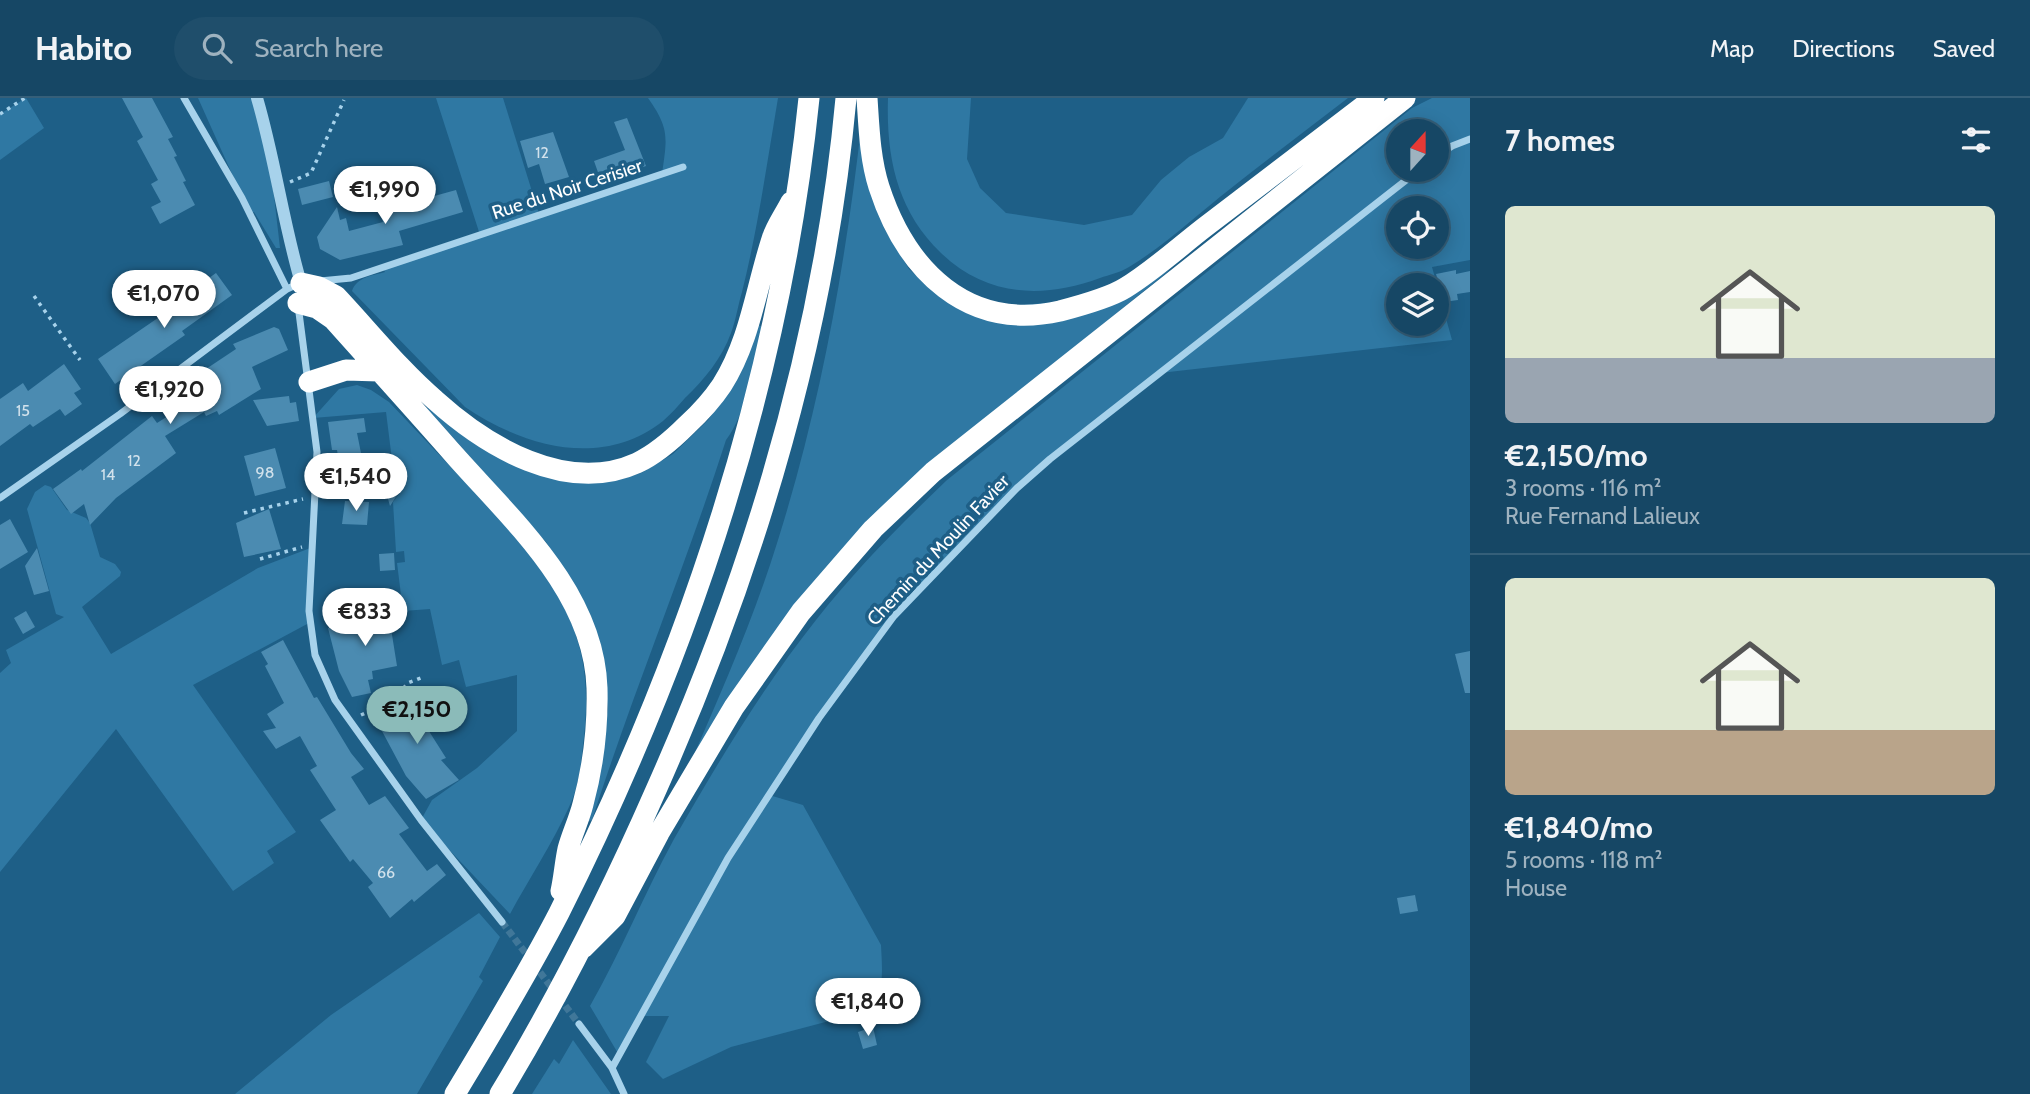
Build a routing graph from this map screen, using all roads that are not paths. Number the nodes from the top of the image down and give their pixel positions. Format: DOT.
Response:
graph roads {
  1 [pos="184,98"];
  2 [pos="257,98"];
  3 [pos="809,98"];
  4 [pos="846,98"];
  5 [pos="867,98"];
  6 [pos="1374,98"];
  7 [pos="1405,98"];
  8 [pos="1470,139"];
  9 [pos="1449,148"];
  10 [pos="683,167"];
  11 [pos="1404,182"];
  12 [pos="798,187"];
  13 [pos="295,292"];
  14 [pos="379,371"];
  15 [pos="309,382"];
  16 [pos="0,498"];
  17 [pos="558,914"];
  18 [pos="502,922"];
  19 [pos="583,948"];
  20 [pos="579,1024"];
  21 [pos="612,1068"];
  22 [pos="455,1094"];
  23 [pos="499,1094"];
  24 [pos="624,1094"];
  1 -- 13 [label="street"];
  2 -- 13 [label="street"];
  3 -- 12 [label="highway"];
  4 -- 19 [label="highway"];
  5 -- 6 [label="highway"];
  7 -- 19 [label="highway"];
  8 -- 9 [label="street"];
  10 -- 13 [label="street, Rue du Noir Cerisier"];
  11 -- 21 [label="street, Chemin du Moulin Favier"];
  12 -- 13 [label="highway"];
  12 -- 17 [label="highway"];
  13 -- 14 [label="highway"];
  13 -- 15 [label="street"];
  13 -- 16 [label="street"];
  14 -- 15 [label="highway"];
  14 -- 17 [label="highway"];
  15 -- 18 [label="street"];
  17 -- 22 [label="highway"];
  19 -- 23 [label="highway"];
  20 -- 21 [label="street"];
  21 -- 24 [label="street"];
}
